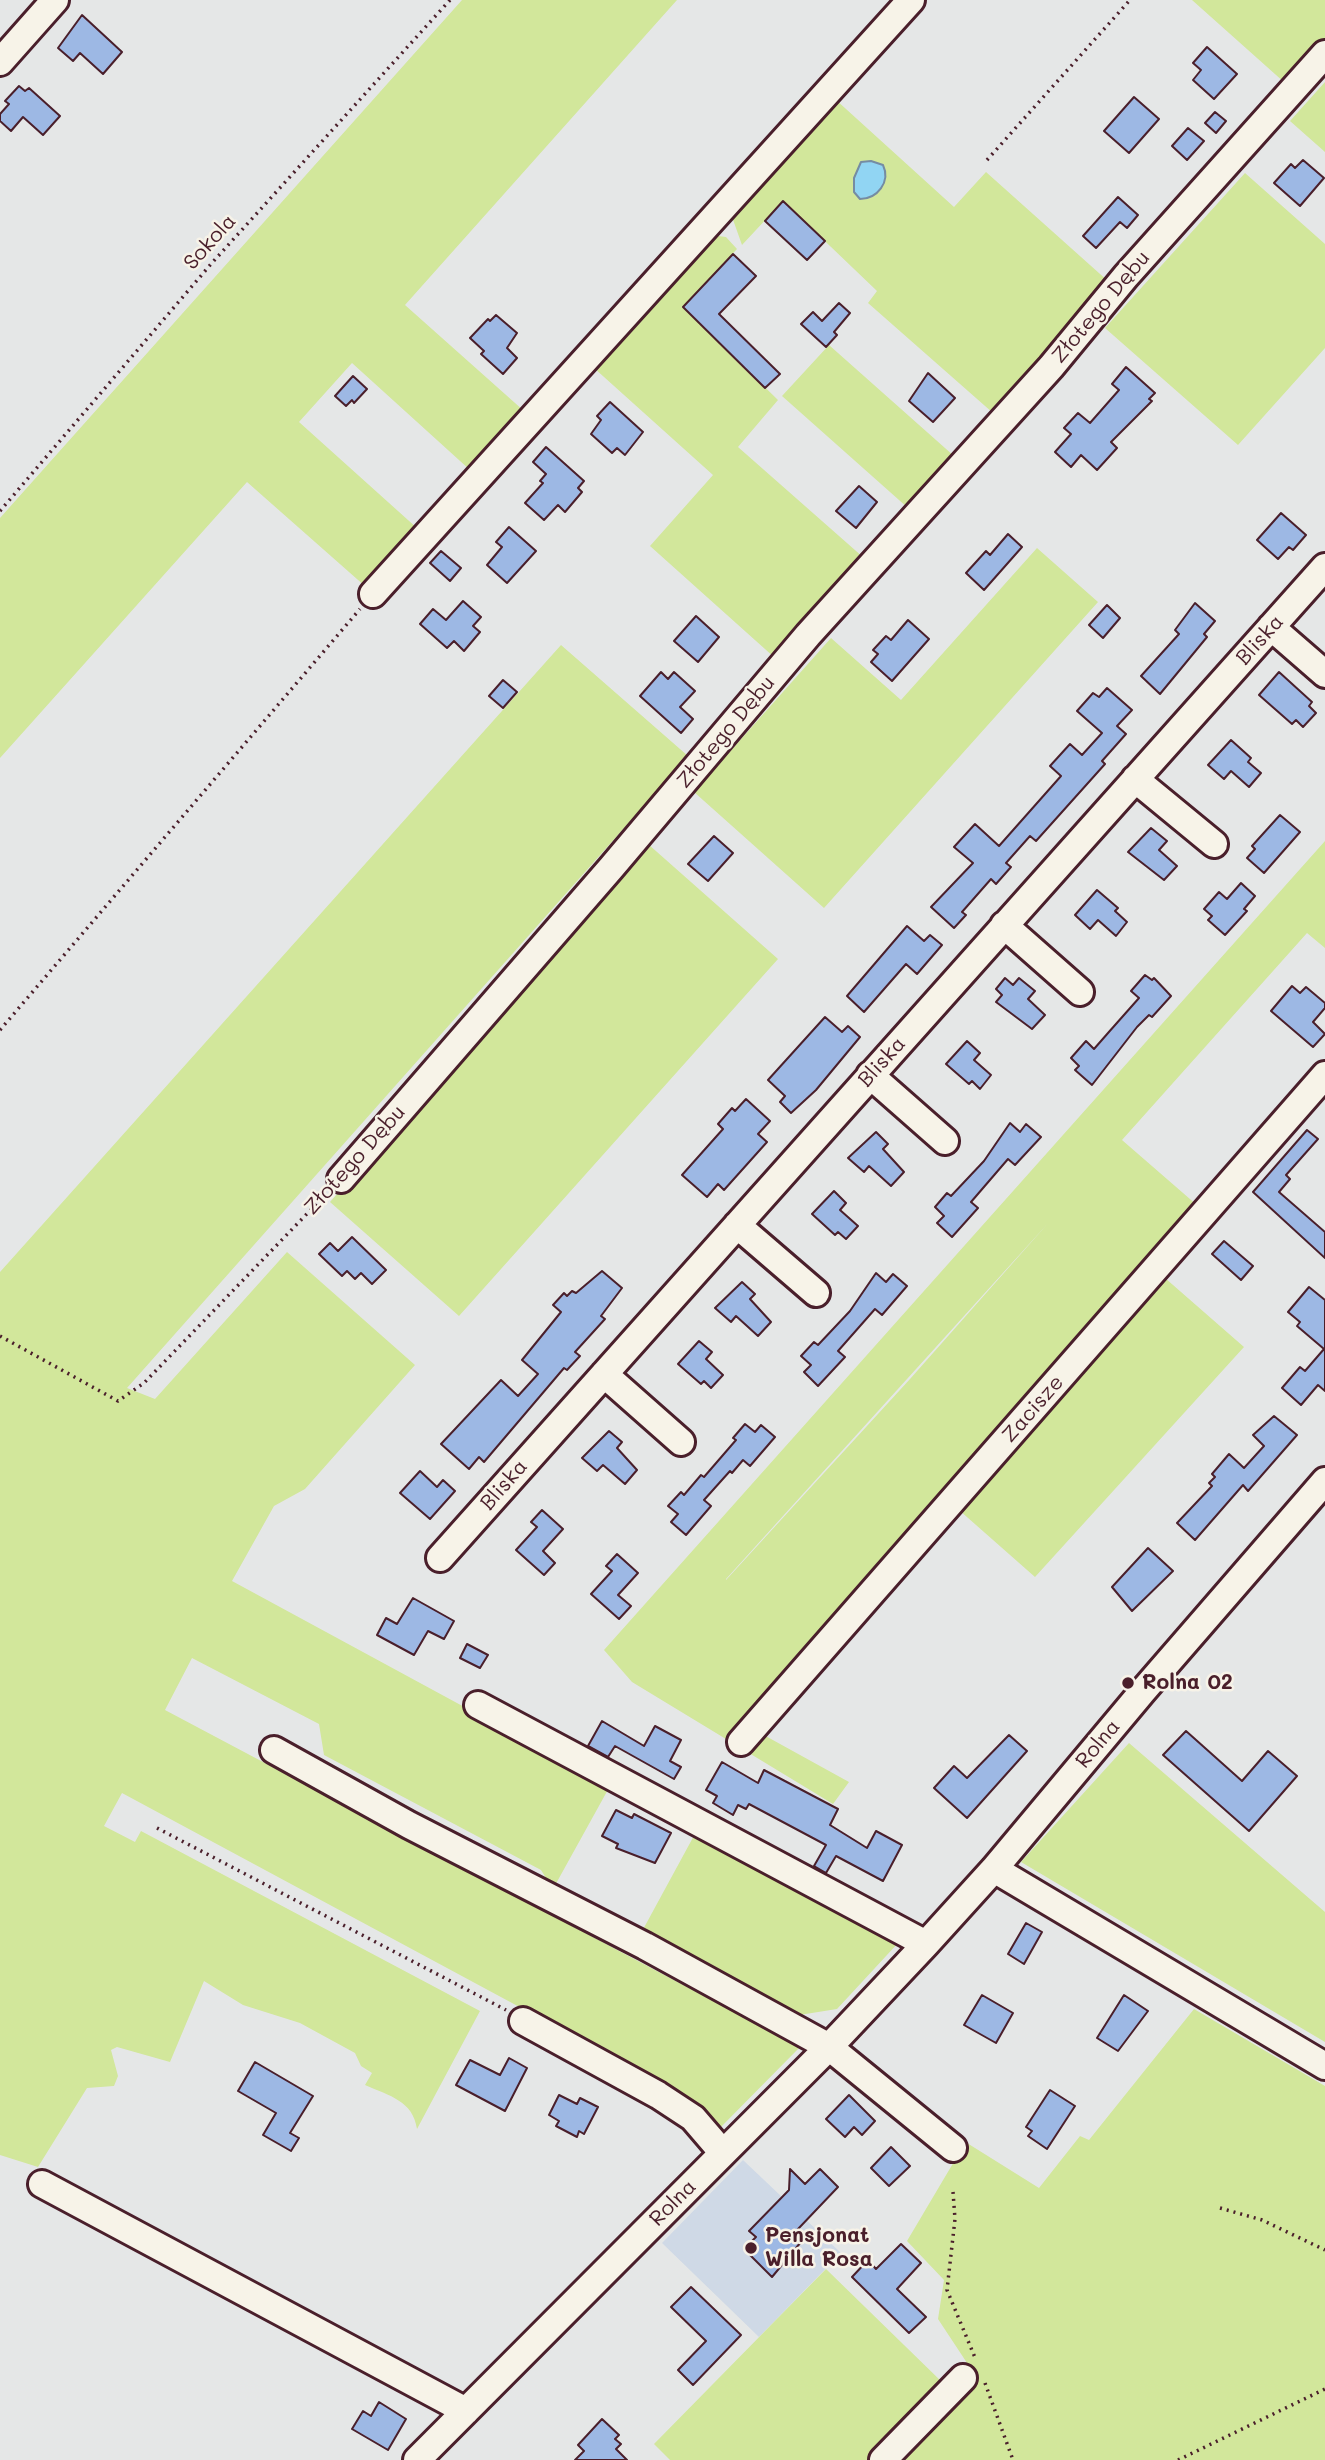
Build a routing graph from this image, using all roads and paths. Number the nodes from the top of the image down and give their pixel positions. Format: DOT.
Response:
graph roads {
  1 [pos="55,0"];
  2 [pos="450,0"];
  3 [pos="911,0"];
  4 [pos="1130,0"];
  5 [pos="1325,54"];
  6 [pos="0,62"];
  7 [pos="987,160"];
  8 [pos="0,511"];
  9 [pos="1325,567"];
  10 [pos="373,594"];
  11 [pos="1271,627"];
  12 [pos="1325,674"];
  13 [pos="1135,779"];
  14 [pos="1214,844"];
  15 [pos="1004,925"];
  16 [pos="1080,992"];
  17 [pos="0,1030"];
  18 [pos="870,1075"];
  19 [pos="1325,1075"];
  20 [pos="944,1141"];
  21 [pos="341,1179"];
  22 [pos="737,1225"];
  23 [pos="816,1293"];
  24 [pos="0,1336"];
  25 [pos="604,1374"];
  26 [pos="681,1442"];
  27 [pos="1325,1481"];
  28 [pos="440,1558"];
  29 [pos="478,1705"];
  30 [pos="741,1742"];
  31 [pos="274,1750"];
  32 [pos="157,1828"];
  33 [pos="995,1868"];
  34 [pos="926,1944"];
  35 [pos="523,2021"];
  36 [pos="829,2048"];
  37 [pos="1325,2066"];
  38 [pos="953,2148"];
  39 [pos="723,2153"];
  40 [pos="43,2184"];
  41 [pos="953,2192"];
  42 [pos="1220,2208"];
  43 [pos="1325,2250"];
  44 [pos="975,2374"];
  45 [pos="1325,2389"];
  46 [pos="466,2411"];
  47 [pos="417,2460"];
  48 [pos="883,2460"];
  49 [pos="1013,2460"];
  50 [pos="1178,2460"];
  1 -- 6 [label="street"];
  2 -- 8 [label="path, Sokola"];
  3 -- 10 [label="street"];
  4 -- 7 [label="path"];
  5 -- 21 [label="street, Złotego Dębu"];
  9 -- 11 [label="street, Bliska"];
  10 -- 17 [label="path"];
  11 -- 12 [label="street"];
  11 -- 13 [label="street, Bliska"];
  13 -- 14 [label="street"];
  13 -- 15 [label="street, Bliska"];
  15 -- 16 [label="street"];
  15 -- 18 [label="street, Bliska"];
  18 -- 20 [label="street"];
  18 -- 22 [label="street, Bliska"];
  19 -- 30 [label="street, Zacisze"];
  21 -- 24 [label="path, Złotego Dębu"];
  22 -- 23 [label="street"];
  22 -- 25 [label="street, Bliska"];
  25 -- 26 [label="street"];
  25 -- 28 [label="street, Bliska"];
  27 -- 33 [label="street, Rolna"];
  29 -- 34 [label="street"];
  31 -- 36 [label="street"];
  32 -- 35 [label="path"];
  33 -- 34 [label="street, Rolna"];
  33 -- 37 [label="street"];
  34 -- 36 [label="street, Rolna"];
  35 -- 39 [label="street"];
  36 -- 38 [label="street"];
  36 -- 39 [label="street, Rolna"];
  39 -- 46 [label="street, Rolna"];
  40 -- 46 [label="street"];
  41 -- 44 [label="path"];
  42 -- 43 [label="path"];
  44 -- 48 [label="street"];
  44 -- 49 [label="path"];
  45 -- 50 [label="path"];
  46 -- 47 [label="street, Rolna"];
}
